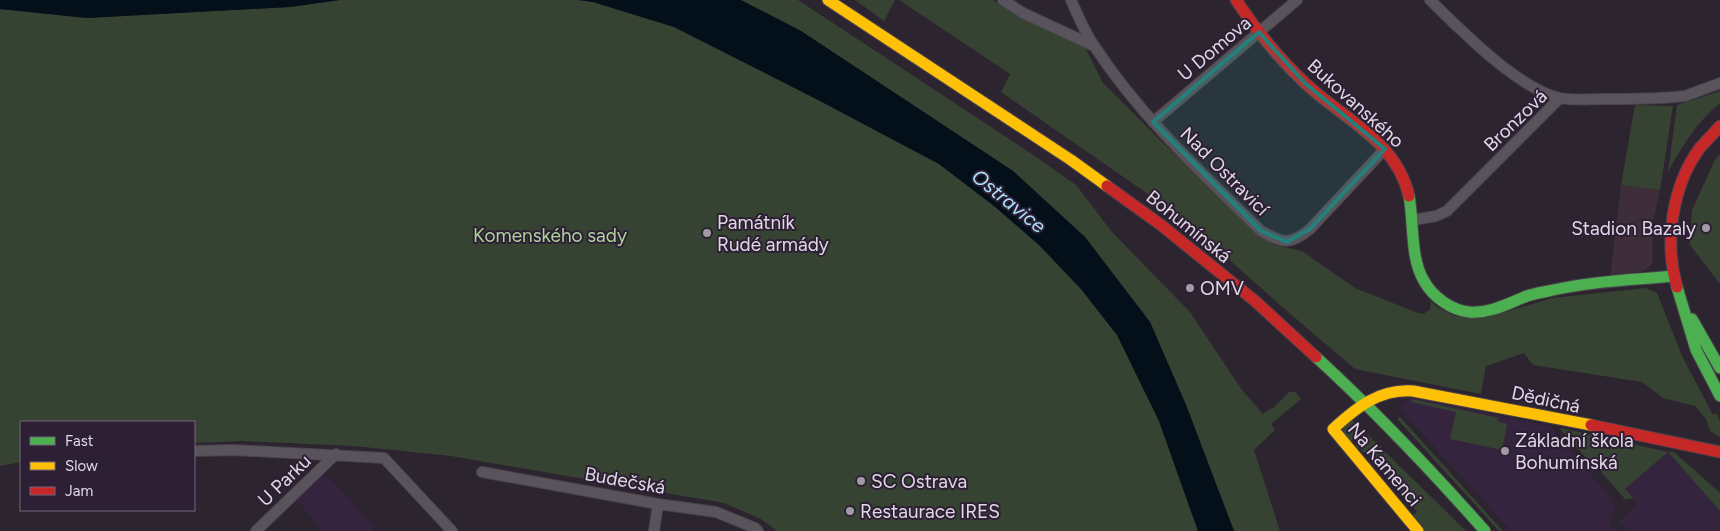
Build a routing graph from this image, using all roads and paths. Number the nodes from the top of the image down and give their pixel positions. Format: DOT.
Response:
graph roads {
  1 [pos="828,0"];
  2 [pos="1003,0"];
  3 [pos="1070,0"];
  4 [pos="1236,0"];
  5 [pos="1297,0"];
  6 [pos="1430,0"];
  7 [pos="1259,32"];
  8 [pos="1094,46"];
  9 [pos="1720,83"];
  10 [pos="1560,98"];
  11 [pos="1153,122"];
  12 [pos="1720,126"];
  13 [pos="1385,148"];
  14 [pos="1412,220"];
  15 [pos="1674,276"];
  16 [pos="1681,300"];
  17 [pos="1720,368"];
  18 [pos="1720,396"];
  19 [pos="1366,403"];
  20 [pos="195,451"];
  21 [pos="1720,452"];
  22 [pos="336,454"];
  23 [pos="482,472"];
  24 [pos="658,504"];
  25 [pos="256,531"];
  26 [pos="452,531"];
  27 [pos="654,531"];
  28 [pos="758,531"];
  29 [pos="1418,531"];
  30 [pos="1485,531"];
  1 -- 19 [label="street, Bohumínská"];
  2 -- 8 [label="street"];
  3 -- 8 [label="street, Nad Ostravicí"];
  4 -- 7 [label="street, Bukovanského"];
  5 -- 7 [label="street, U Domova"];
  6 -- 10 [label="street"];
  7 -- 11 [label="street, U Domova"];
  7 -- 13 [label="street, Bukovanského"];
  8 -- 11 [label="street, Nad Ostravicí"];
  9 -- 10 [label="street, Bronzová"];
  10 -- 14 [label="street, Bronzová"];
  11 -- 13 [label="street, Nad Ostravicí"];
  12 -- 15 [label="street"];
  13 -- 14 [label="street, Bukovanského"];
  14 -- 15 [label="street, Bukovanského"];
  15 -- 16 [label="street"];
  16 -- 17 [label="street"];
  16 -- 18 [label="street"];
  19 -- 21 [label="street, Dědičná"];
  19 -- 29 [label="street, Na Kamenci"];
  19 -- 30 [label="street, Bohumínská"];
  20 -- 22 [label="street"];
  22 -- 25 [label="street, U Parku"];
  22 -- 26 [label="street"];
  23 -- 24 [label="street, Budečská"];
  24 -- 27 [label="street"];
  24 -- 28 [label="street, Budečská"];
}
